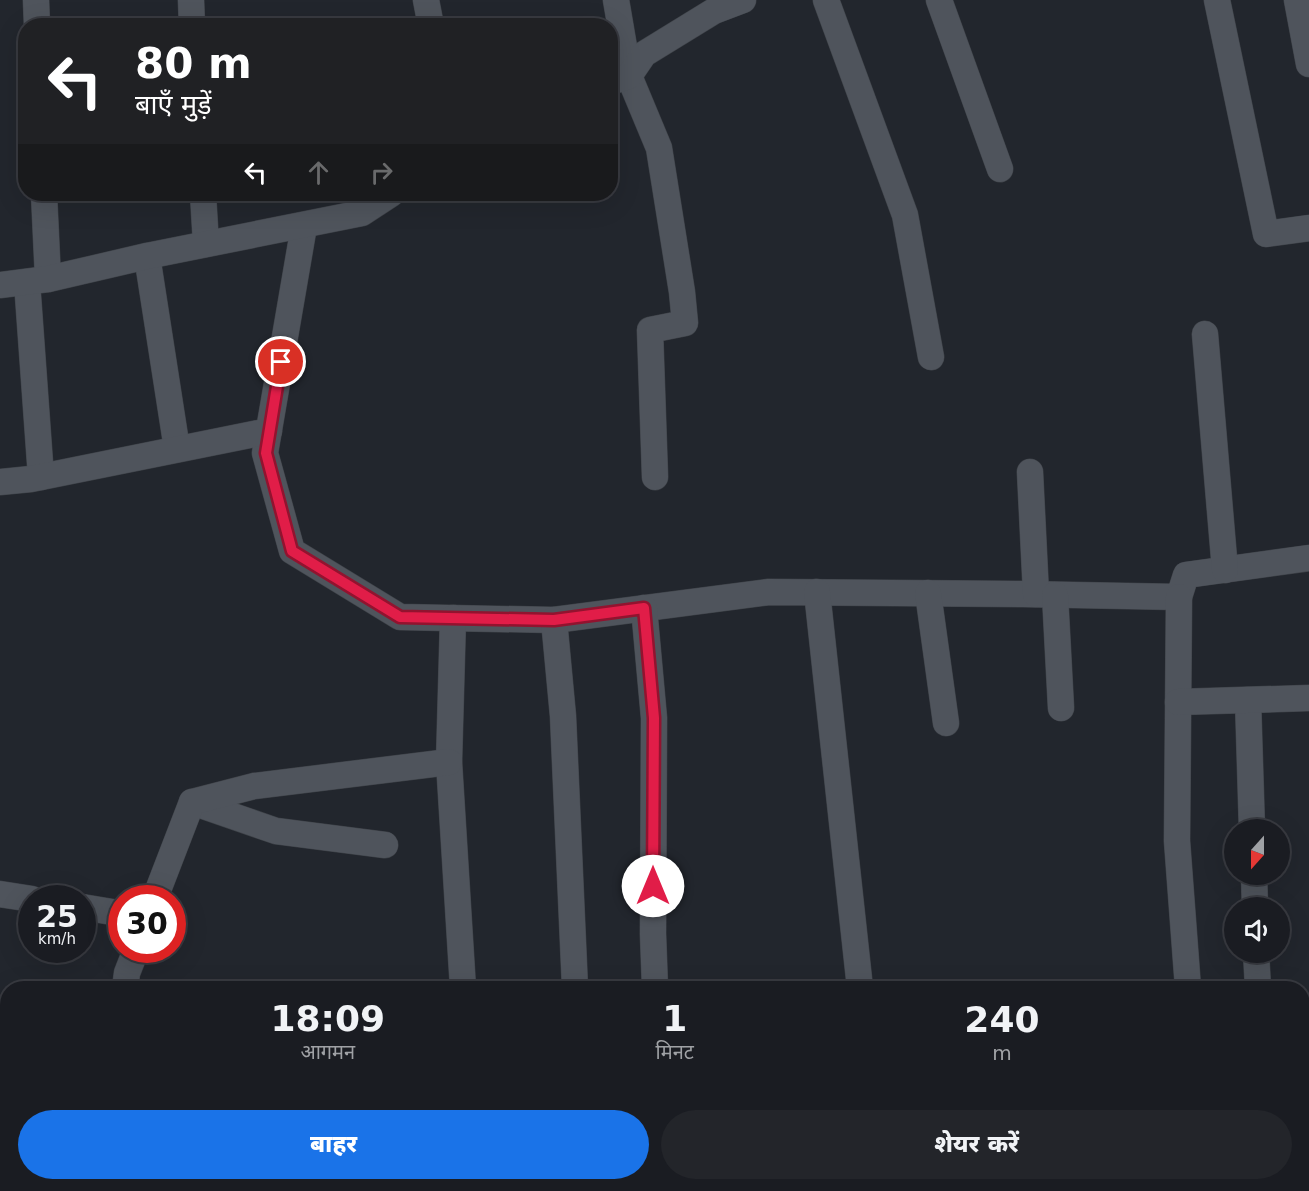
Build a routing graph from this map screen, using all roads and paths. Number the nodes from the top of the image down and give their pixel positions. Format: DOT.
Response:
graph roads {
  1 [pos="36,0"];
  2 [pos="191,0"];
  3 [pos="426,0"];
  4 [pos="616,0"];
  5 [pos="743,0"];
  6 [pos="826,0"];
  7 [pos="939,0"];
  8 [pos="1217,0"];
  9 [pos="1297,0"];
  10 [pos="37,18"];
  11 [pos="192,18"];
  12 [pos="429,18"];
  13 [pos="617,18"];
  14 [pos="618,40"];
  15 [pos="1309,64"];
  16 [pos="620,79"];
  17 [pos="1000,169"];
  18 [pos="44,201"];
  19 [pos="203,201"];
  20 [pos="380,201"];
  21 [pos="304,226"];
  22 [pos="1309,228"];
  23 [pos="206,244"];
  24 [pos="147,256"];
  25 [pos="38,281"];
  26 [pos="0,285"];
  27 [pos="1205,334"];
  28 [pos="931,357"];
  29 [pos="269,431"];
  30 [pos="177,449"];
  31 [pos="1030,472"];
  32 [pos="41,477"];
  33 [pos="655,477"];
  34 [pos="0,482"];
  35 [pos="1309,558"];
  36 [pos="1225,570"];
  37 [pos="816,592"];
  38 [pos="928,593"];
  39 [pos="1046,594"];
  40 [pos="1179,597"];
  41 [pos="644,608"];
  42 [pos="453,618"];
  43 [pos="554,620"];
  44 [pos="1309,698"];
  45 [pos="1248,700"];
  46 [pos="1178,702"];
  47 [pos="1061,708"];
  48 [pos="945,723"];
  49 [pos="449,762"];
  50 [pos="192,802"];
  51 [pos="1252,819"];
  52 [pos="385,845"];
  53 [pos="161,885"];
  54 [pos="0,894"];
  55 [pos="18,897"];
  56 [pos="131,963"];
  57 [pos="1257,963"];
  58 [pos="126,981"];
  59 [pos="463,981"];
  60 [pos="575,981"];
  61 [pos="655,981"];
  62 [pos="859,981"];
  63 [pos="1187,981"];
  64 [pos="1258,981"];
  1 -- 10 [label="street"];
  2 -- 11 [label="street"];
  3 -- 12 [label="street"];
  4 -- 13 [label="street"];
  5 -- 16 [label="street"];
  6 -- 28 [label="street"];
  7 -- 17 [label="street"];
  8 -- 22 [label="street"];
  9 -- 15 [label="street"];
  14 -- 16 [label="street"];
  16 -- 33 [label="street"];
  18 -- 25 [label="street"];
  19 -- 23 [label="street"];
  20 -- 21 [label="street"];
  21 -- 23 [label="street"];
  21 -- 29 [label="street"];
  23 -- 24 [label="street"];
  24 -- 25 [label="street"];
  24 -- 30 [label="street"];
  25 -- 26 [label="street"];
  25 -- 32 [label="street"];
  27 -- 36 [label="street"];
  29 -- 30 [label="street"];
  29 -- 42 [label="street"];
  30 -- 32 [label="street"];
  31 -- 39 [label="street"];
  32 -- 34 [label="street"];
  35 -- 36 [label="street"];
  36 -- 40 [label="street"];
  37 -- 38 [label="street"];
  37 -- 41 [label="street"];
  37 -- 62 [label="street"];
  38 -- 39 [label="street"];
  38 -- 48 [label="street"];
  39 -- 40 [label="street"];
  39 -- 47 [label="street"];
  40 -- 46 [label="street"];
  41 -- 43 [label="street"];
  41 -- 61 [label="street"];
  42 -- 43 [label="street"];
  42 -- 49 [label="street"];
  43 -- 60 [label="street"];
  44 -- 45 [label="street"];
  45 -- 46 [label="street"];
  45 -- 51 [label="street"];
  46 -- 63 [label="street"];
  49 -- 50 [label="street"];
  49 -- 59 [label="street"];
  50 -- 52 [label="street"];
  50 -- 53 [label="street"];
  54 -- 55 [label="street"];
  56 -- 58 [label="street"];
  57 -- 64 [label="street"];
}
